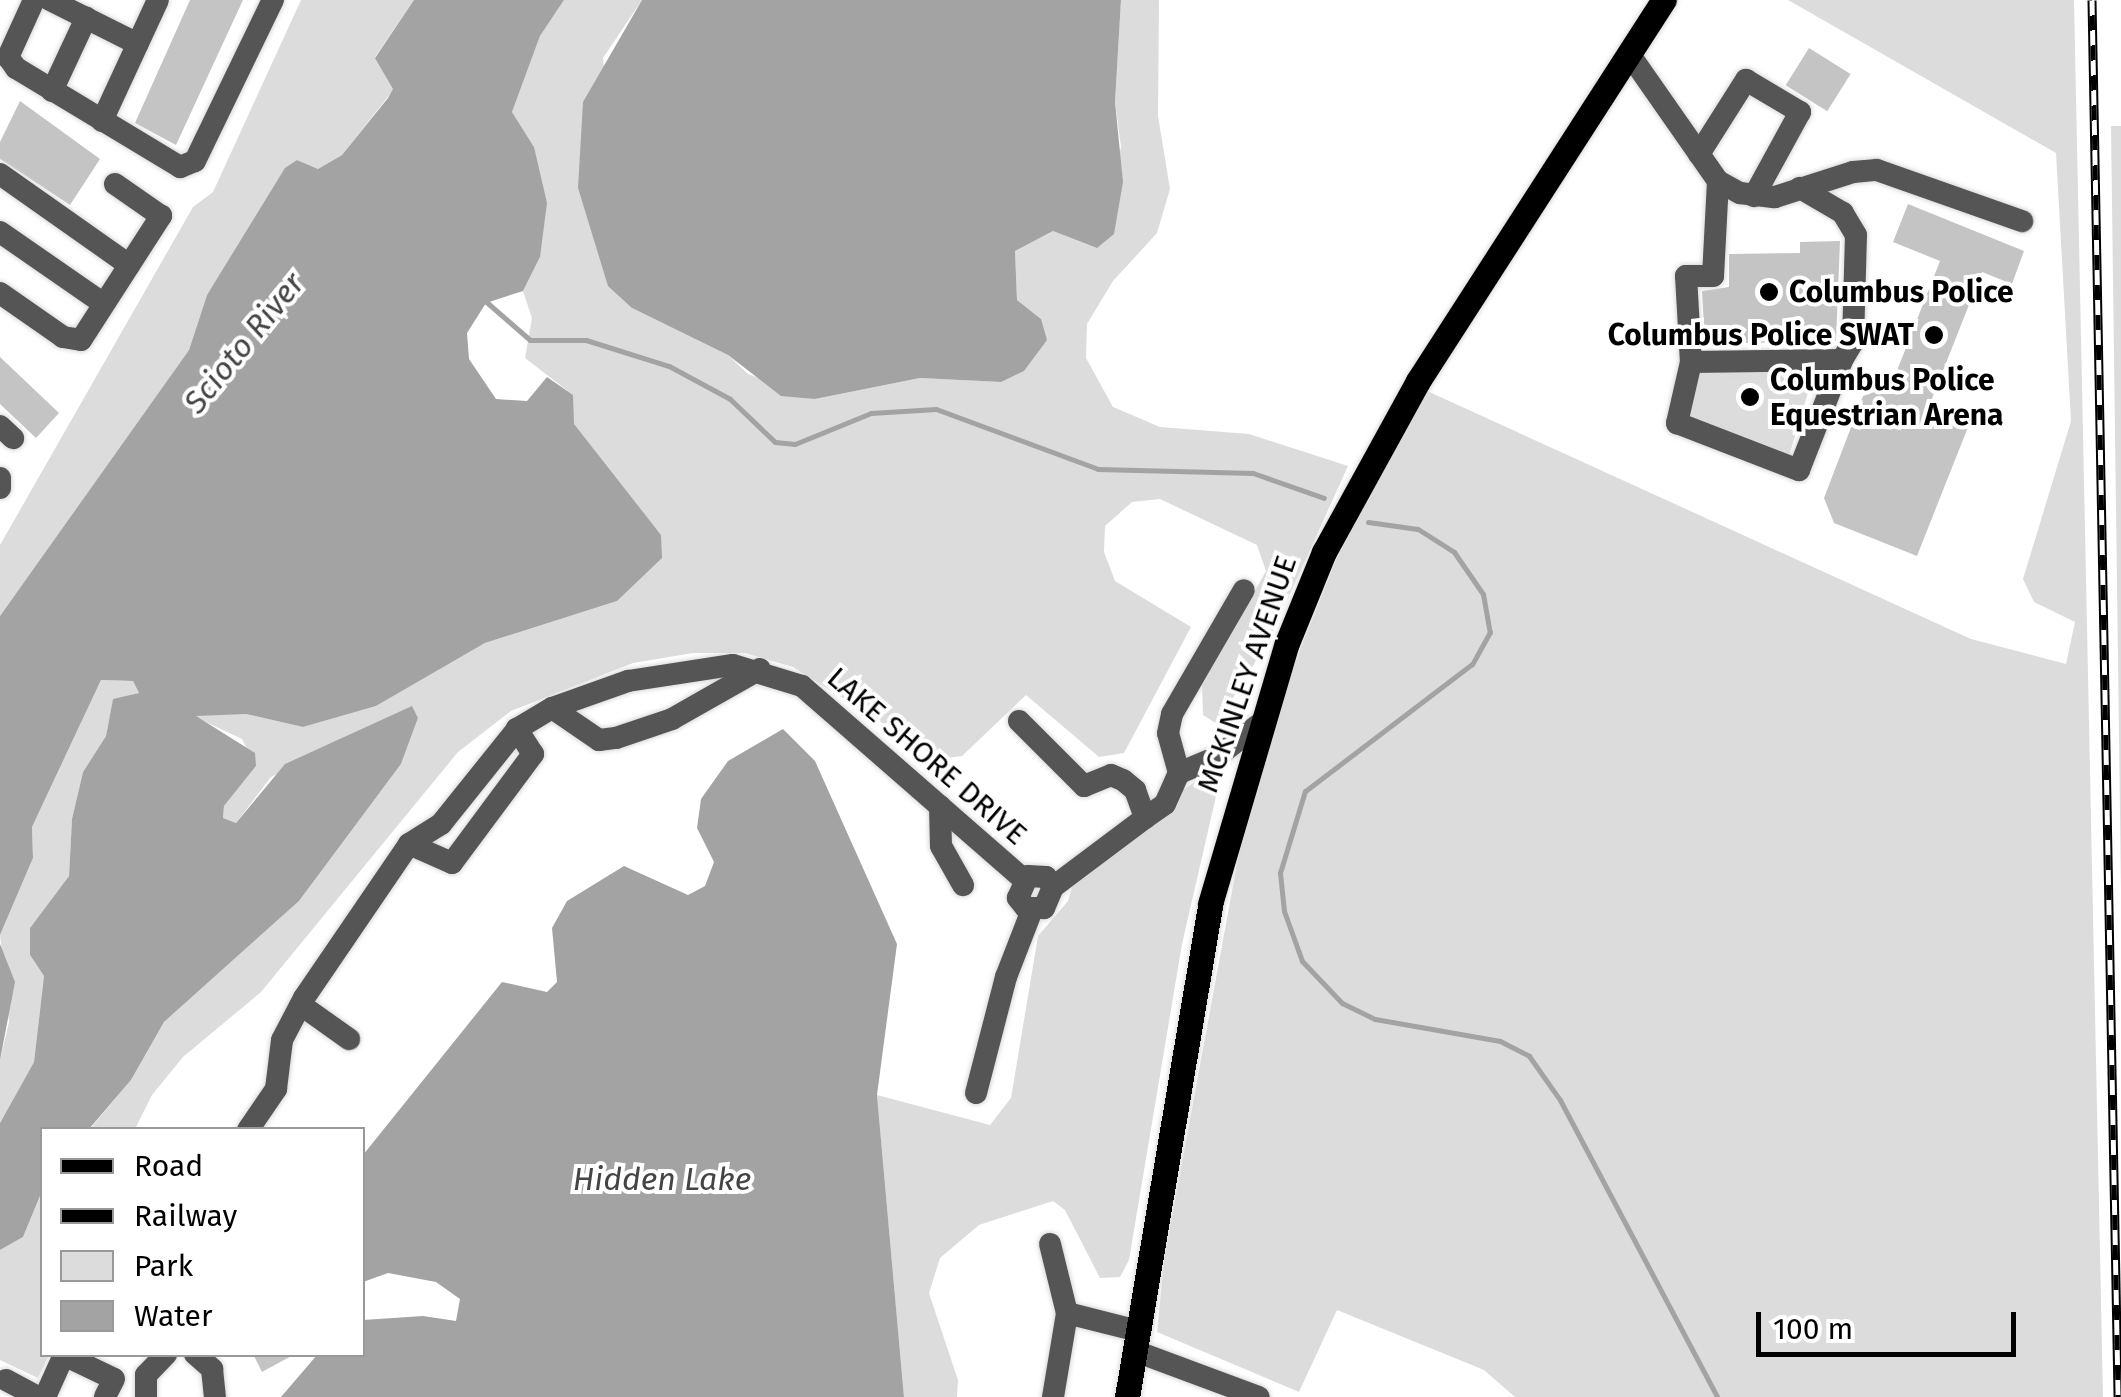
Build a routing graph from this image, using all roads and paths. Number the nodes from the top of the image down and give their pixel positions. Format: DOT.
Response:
graph roads {
  1 [pos="34,0"];
  2 [pos="50,0"];
  3 [pos="158,0"];
  4 [pos="274,0"];
  5 [pos="1664,0"];
  6 [pos="86,18"];
  7 [pos="138,44"];
  8 [pos="1630,54"];
  9 [pos="52,90"];
  10 [pos="102,121"];
  11 [pos="1699,154"];
  12 [pos="0,174"];
  13 [pos="1718,181"];
  14 [pos="115,184"];
  15 [pos="1800,188"];
  16 [pos="1754,196"];
  17 [pos="2022,221"];
  18 [pos="0,232"];
  19 [pos="130,265"];
  20 [pos="0,293"];
  21 [pos="104,304"];
  22 [pos="1842,360"];
  23 [pos="1691,362"];
  24 [pos="1244,590"];
  25 [pos="760,669"];
  26 [pos="552,708"];
  27 [pos="1020,721"];
  28 [pos="1258,725"];
  29 [pos="517,729"];
  30 [pos="1179,773"];
  31 [pos="940,806"];
  32 [pos="1145,818"];
  33 [pos="409,844"];
  34 [pos="1023,879"];
  35 [pos="963,885"];
  36 [pos="1053,887"];
  37 [pos="1032,910"];
  38 [pos="301,1004"];
  39 [pos="349,1038"];
  40 [pos="976,1093"];
  41 [pos="250,1127"];
  42 [pos="1050,1244"];
  43 [pos="1067,1313"];
  44 [pos="1136,1341"];
  45 [pos="63,1357"];
  46 [pos="68,1357"];
  47 [pos="163,1357"];
  48 [pos="198,1357"];
  49 [pos="6,1380"];
  50 [pos="1218,1389"];
  51 [pos="41,1397"];
  52 [pos="106,1397"];
  53 [pos="146,1397"];
  54 [pos="215,1397"];
  55 [pos="1053,1397"];
  56 [pos="1127,1397"];
  57 [pos="1259,1397"];
  1 -- 9 [label="street"];
  2 -- 6 [label="street"];
  3 -- 7 [label="street"];
  4 -- 10 [label="street"];
  5 -- 8 [label="main road, MCKINLEY AVENUE"];
  6 -- 7 [label="street"];
  6 -- 9 [label="street"];
  7 -- 10 [label="street"];
  8 -- 11 [label="street"];
  8 -- 28 [label="main road, MCKINLEY AVENUE"];
  9 -- 10 [label="street"];
  11 -- 13 [label="street"];
  11 -- 16 [label="street"];
  12 -- 19 [label="street"];
  13 -- 16 [label="street"];
  13 -- 23 [label="street"];
  14 -- 19 [label="street"];
  15 -- 16 [label="street"];
  15 -- 17 [label="street"];
  15 -- 22 [label="street"];
  18 -- 21 [label="street"];
  19 -- 21 [label="street"];
  20 -- 21 [label="street"];
  22 -- 23 [label="street"];
  22 -- 23 [label="street"];
  24 -- 30 [label="street"];
  25 -- 26 [label="street, LAKE SHORE DRIVE"];
  25 -- 26 [label="street"];
  25 -- 31 [label="street, LAKE SHORE DRIVE"];
  26 -- 29 [label="street, LAKE SHORE DRIVE"];
  27 -- 32 [label="street"];
  28 -- 30 [label="street"];
  28 -- 44 [label="main road, MCKINLEY AVENUE"];
  29 -- 33 [label="street, LAKE SHORE DRIVE"];
  29 -- 33 [label="street"];
  30 -- 32 [label="street"];
  31 -- 34 [label="street, LAKE SHORE DRIVE"];
  31 -- 35 [label="street"];
  32 -- 36 [label="street"];
  33 -- 38 [label="street, LAKE SHORE DRIVE"];
  34 -- 36 [label="street, LAKE SHORE DRIVE"];
  34 -- 37 [label="street, LAKE SHORE DRIVE"];
  36 -- 37 [label="street"];
  37 -- 40 [label="street"];
  38 -- 39 [label="street"];
  38 -- 41 [label="street, LAKE SHORE DRIVE"];
  42 -- 43 [label="street"];
  43 -- 44 [label="street"];
  43 -- 55 [label="street"];
  44 -- 50 [label="street"];
  44 -- 56 [label="main road, MCKINLEY AVENUE"];
  45 -- 51 [label="street"];
  46 -- 52 [label="street"];
  47 -- 53 [label="street"];
  48 -- 54 [label="street"];
  49 -- 51 [label="street"];
  50 -- 57 [label="street"];
}
